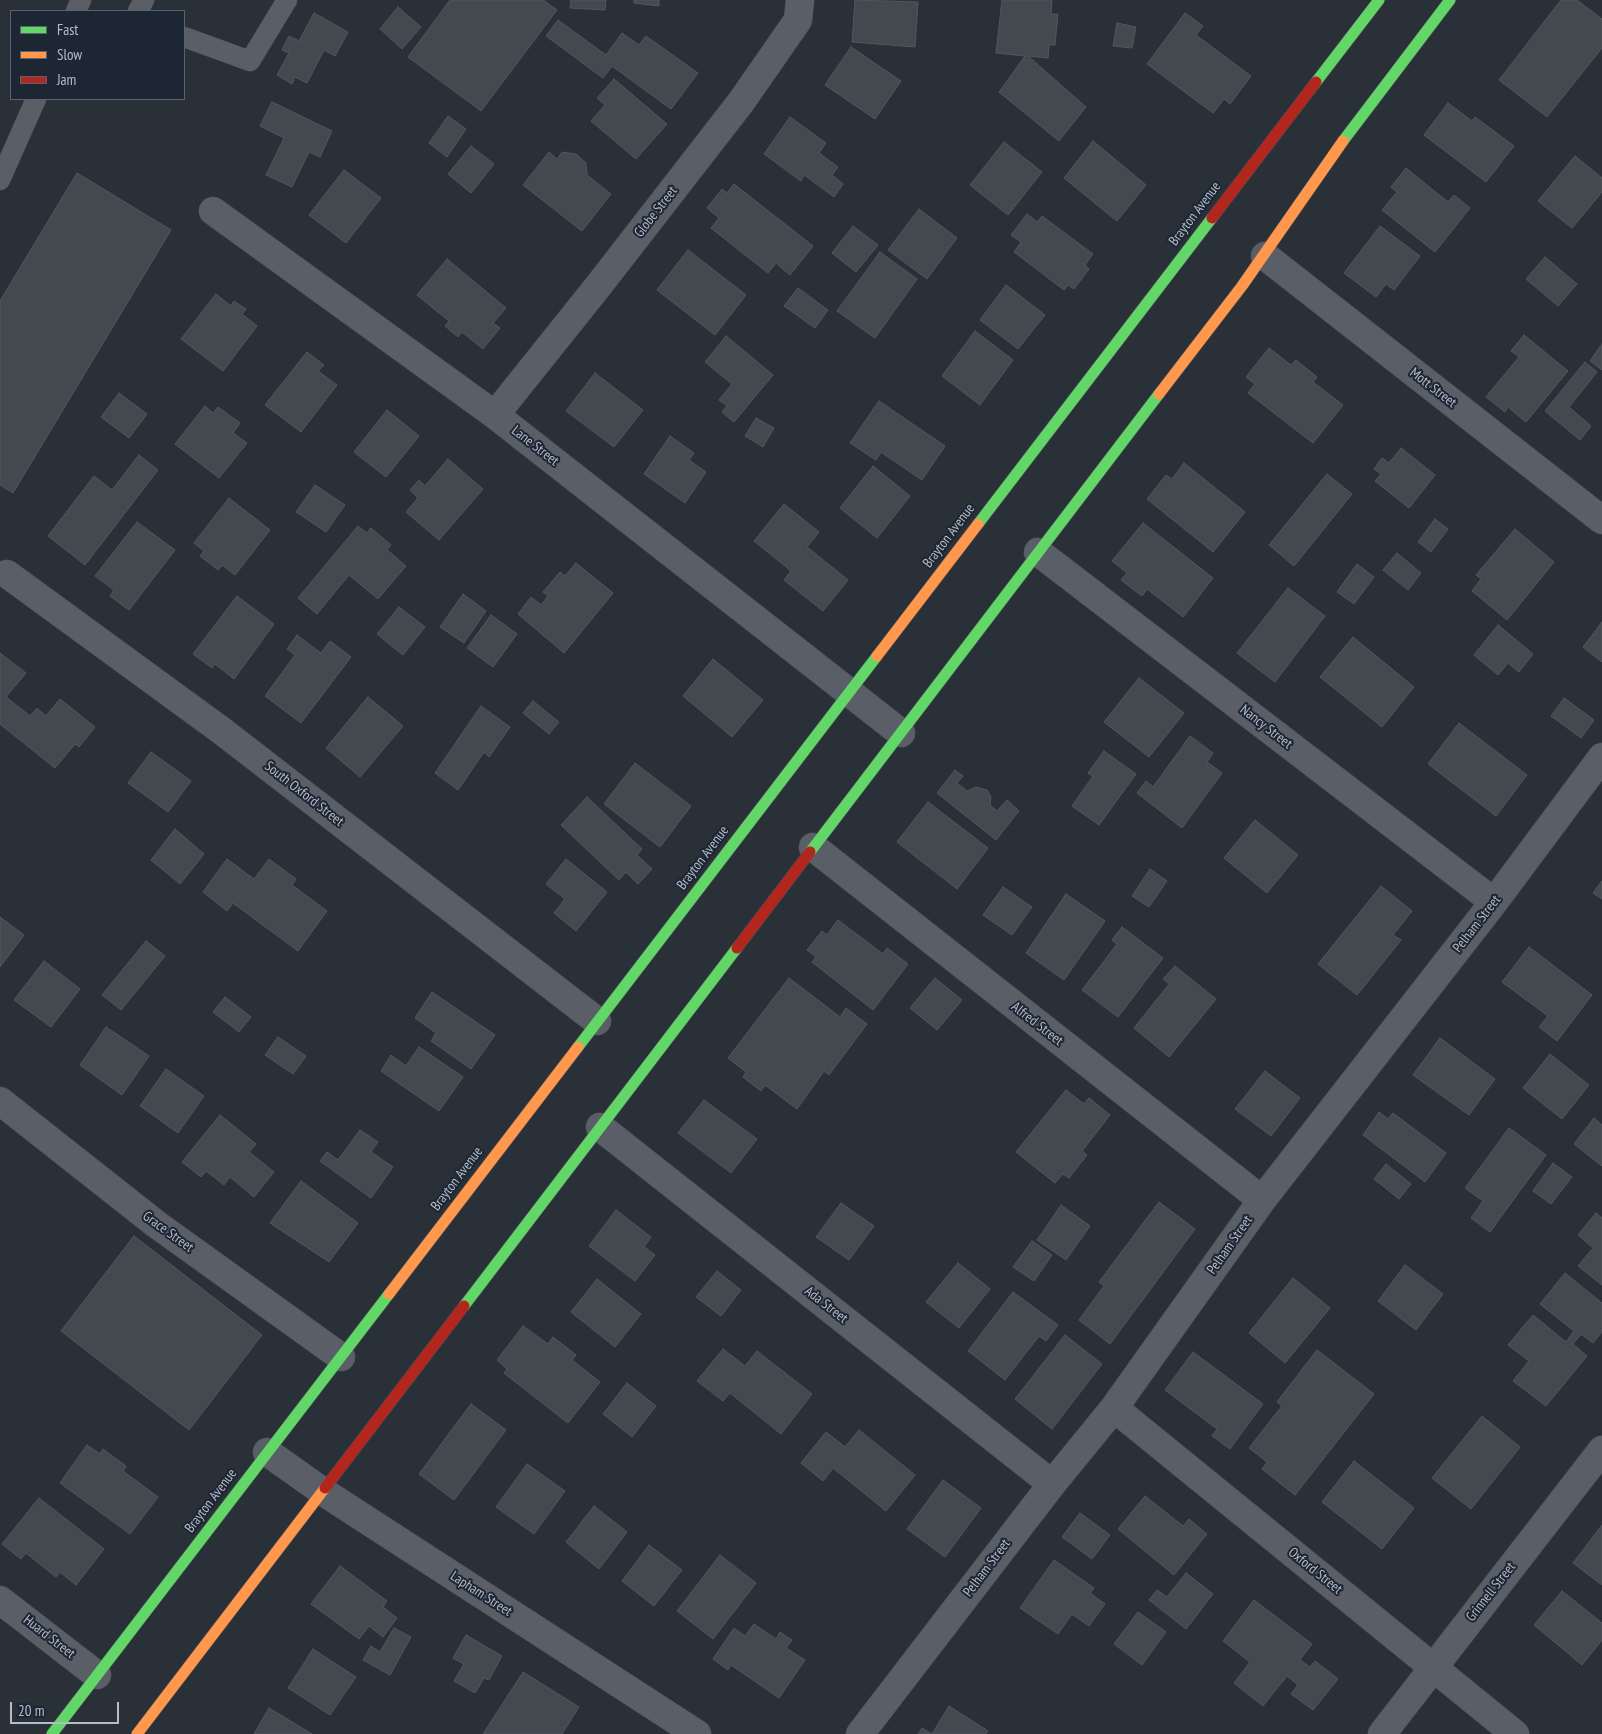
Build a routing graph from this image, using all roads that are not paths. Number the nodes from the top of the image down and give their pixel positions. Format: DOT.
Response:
graph roads {
  1 [pos="287,0"];
  2 [pos="800,0"];
  3 [pos="1379,0"];
  4 [pos="1450,0"];
  5 [pos="185,37"];
  6 [pos="36,100"];
  7 [pos="0,180"];
  8 [pos="213,211"];
  9 [pos="1265,256"];
  10 [pos="495,415"];
  11 [pos="1602,520"];
  12 [pos="1038,552"];
  13 [pos="6,574"];
  14 [pos="848,693"];
  15 [pos="900,733"];
  16 [pos="1602,757"];
  17 [pos="813,848"];
  18 [pos="1494,902"];
  19 [pos="597,1021"];
  20 [pos="0,1102"];
  21 [pos="600,1127"];
  22 [pos="1262,1200"];
  23 [pos="341,1356"];
  24 [pos="1114,1408"];
  25 [pos="1602,1450"];
  26 [pos="267,1452"];
  27 [pos="1052,1484"];
  28 [pos="322,1491"];
  29 [pos="0,1600"];
  30 [pos="1432,1667"];
  31 [pos="97,1675"];
  32 [pos="52,1734"];
  33 [pos="137,1734"];
  34 [pos="697,1734"];
  35 [pos="860,1734"];
  36 [pos="1382,1734"];
  37 [pos="1515,1734"];
  1 -- 5 [label="lane"];
  2 -- 10 [label="street, Globe Street"];
  3 -- 14 [label="main road, Brayton Avenue"];
  4 -- 9 [label="main road"];
  6 -- 7 [label="lane"];
  8 -- 10 [label="street, Lane Street"];
  9 -- 11 [label="street, Mott Street"];
  9 -- 12 [label="main road"];
  10 -- 14 [label="street, Lane Street"];
  12 -- 15 [label="main road"];
  12 -- 18 [label="street, Nancy Street"];
  13 -- 19 [label="street, South Oxford Street"];
  14 -- 15 [label="street, Lane Street"];
  14 -- 19 [label="main road, Brayton Avenue"];
  15 -- 17 [label="main road"];
  16 -- 18 [label="street, Pelham Street"];
  17 -- 21 [label="main road"];
  17 -- 22 [label="street, Alfred Street"];
  18 -- 22 [label="street, Pelham Street"];
  19 -- 23 [label="main road, Brayton Avenue"];
  20 -- 23 [label="street, Grace Street"];
  21 -- 27 [label="street, Ada Street"];
  21 -- 28 [label="main road"];
  22 -- 24 [label="street, Pelham Street"];
  23 -- 26 [label="main road, Brayton Avenue"];
  24 -- 27 [label="street, Pelham Street"];
  24 -- 30 [label="street, Oxford Street"];
  25 -- 30 [label="street, Grinnell Street"];
  26 -- 28 [label="street, Lapham Street"];
  26 -- 31 [label="main road, Brayton Avenue"];
  27 -- 35 [label="street, Pelham Street"];
  28 -- 33 [label="main road"];
  28 -- 34 [label="street, Lapham Street"];
  29 -- 31 [label="street, Huard Street"];
  30 -- 36 [label="street, Grinnell Street"];
  30 -- 37 [label="street, Oxford Street"];
  31 -- 32 [label="main road, Brayton Avenue"];
}
